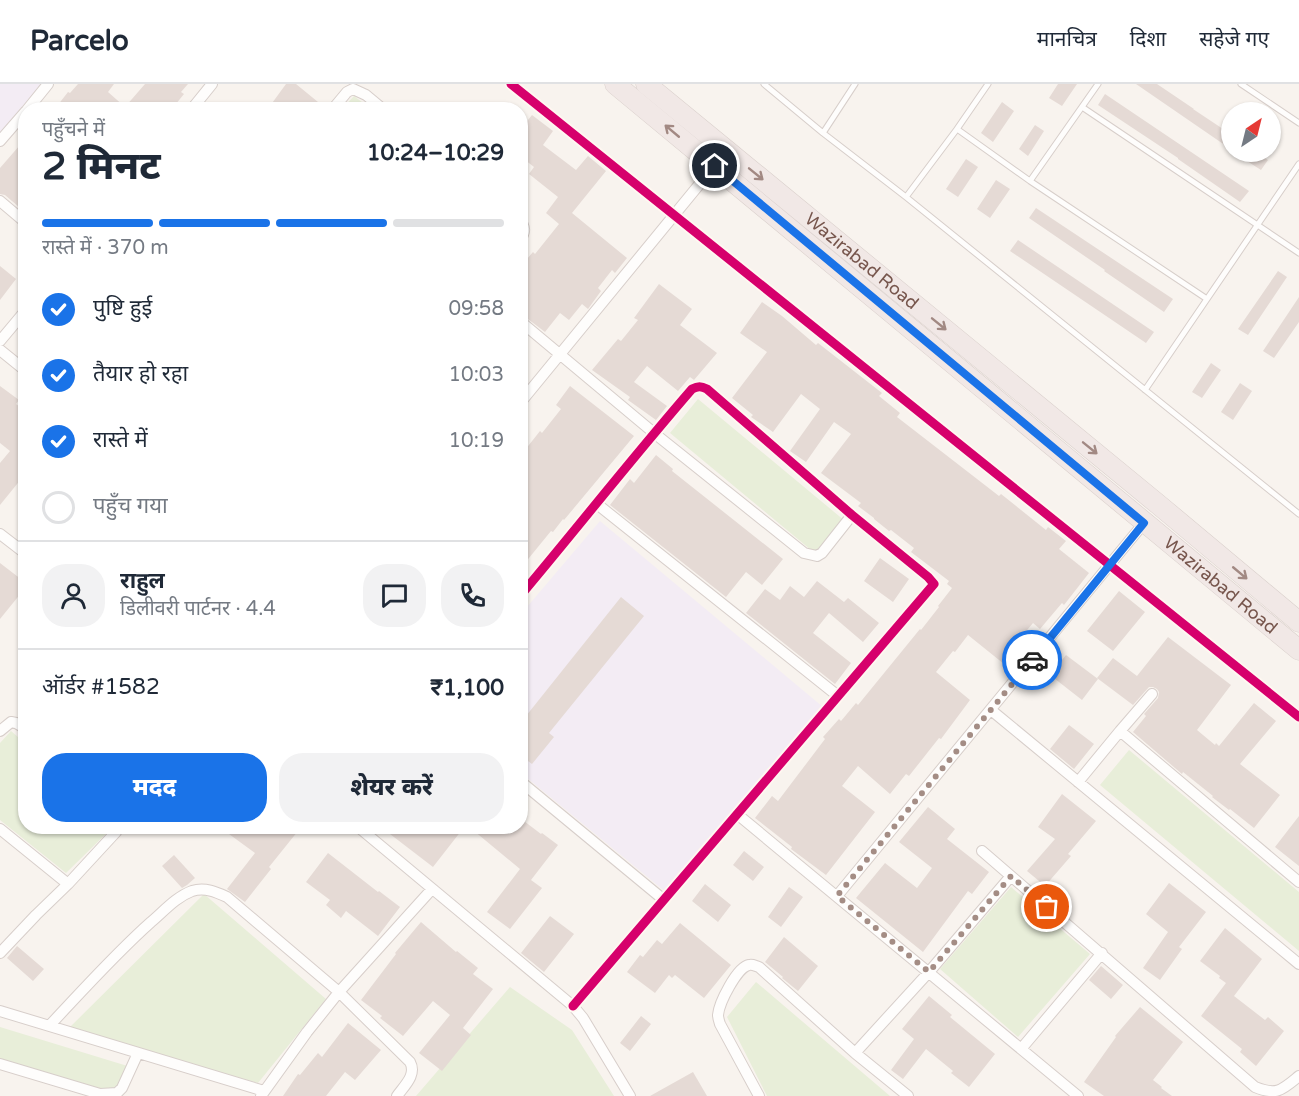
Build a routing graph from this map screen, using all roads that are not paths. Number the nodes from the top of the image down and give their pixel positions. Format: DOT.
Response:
graph roads {
  1 [pos="48,84"];
  2 [pos="212,84"];
  3 [pos="511,84"];
  4 [pos="615,84"];
  5 [pos="646,84"];
  6 [pos="764,84"];
  7 [pos="855,84"];
  8 [pos="988,84"];
  9 [pos="1098,84"];
  10 [pos="1241,84"];
  11 [pos="33,102"];
  12 [pos="197,102"];
  13 [pos="339,102"];
  14 [pos="374,102"];
  15 [pos="1082,106"];
  16 [pos="18,120"];
  17 [pos="1299,123"];
  18 [pos="957,129"];
  19 [pos="823,133"];
  20 [pos="0,141"];
  21 [pos="720,158"];
  22 [pos="1299,164"];
  23 [pos="1030,181"];
  24 [pos="906,197"];
  25 [pos="0,201"];
  26 [pos="674,215"];
  27 [pos="18,216"];
  28 [pos="1257,225"];
  29 [pos="1299,253"];
  30 [pos="1207,299"];
  31 [pos="18,320"];
  32 [pos="528,327"];
  33 [pos="0,341"];
  34 [pos="0,350"];
  35 [pos="561,354"];
  36 [pos="18,365"];
  37 [pos="1145,390"];
  38 [pos="528,393"];
  39 [pos="654,433"];
  40 [pos="597,504"];
  41 [pos="1299,514"];
  42 [pos="852,515"];
  43 [pos="1144,523"];
  44 [pos="0,534"];
  45 [pos="18,549"];
  46 [pos="1110,565"];
  47 [pos="528,586"];
  48 [pos="1299,622"];
  49 [pos="1299,650"];
  50 [pos="1152,694"];
  51 [pos="838,696"];
  52 [pos="991,710"];
  53 [pos="1299,717"];
  54 [pos="18,724"];
  55 [pos="0,731"];
  56 [pos="1120,731"];
  57 [pos="1078,782"];
  58 [pos="528,788"];
  59 [pos="737,814"];
  60 [pos="0,829"];
  61 [pos="114,834"];
  62 [pos="367,834"];
  63 [pos="982,851"];
  64 [pos="1011,876"];
  65 [pos="1299,882"];
  66 [pos="68,884"];
  67 [pos="432,889"];
  68 [pos="837,896"];
  69 [pos="664,900"];
  70 [pos="0,953"];
  71 [pos="1102,953"];
  72 [pos="1299,964"];
  73 [pos="929,972"];
  74 [pos="339,992"];
  75 [pos="573,1006"];
  76 [pos="0,1011"];
  77 [pos="50,1025"];
  78 [pos="1021,1049"];
  79 [pos="138,1053"];
  80 [pos="855,1053"];
  81 [pos="0,1064"];
  82 [pos="1299,1076"];
  83 [pos="263,1094"];
  84 [pos="396,1096"];
  85 [pos="630,1096"];
  86 [pos="759,1096"];
  87 [pos="908,1096"];
  88 [pos="1078,1096"];
  1 -- 11 [label="street"];
  2 -- 12 [label="street"];
  3 -- 26 [label="street"];
  21 -- 4 [label="highway, Wazirabad Road, one-way"];
  5 -- 21 [label="highway, Wazirabad Road"];
  6 -- 19 [label="lane"];
  7 -- 19 [label="lane"];
  8 -- 18 [label="lane"];
  9 -- 15 [label="lane"];
  10 -- 17 [label="lane"];
  13 -- 14 [label="street"];
  15 -- 23 [label="lane"];
  15 -- 28 [label="lane"];
  16 -- 20 [label="street"];
  18 -- 23 [label="lane"];
  18 -- 24 [label="lane"];
  19 -- 24 [label="lane"];
  21 -- 26 [label="street"];
  21 -- 43 [label="highway, Wazirabad Road"];
  21 -- 48 [label="highway, Wazirabad Road, one-way"];
  22 -- 28 [label="lane"];
  23 -- 30 [label="lane"];
  24 -- 37 [label="lane"];
  25 -- 27 [label="street"];
  26 -- 35 [label="street"];
  26 -- 46 [label="street"];
  28 -- 29 [label="lane"];
  28 -- 30 [label="lane"];
  30 -- 37 [label="lane"];
  31 -- 33 [label="street"];
  32 -- 35 [label="street"];
  34 -- 36 [label="street"];
  35 -- 38 [label="street"];
  35 -- 39 [label="street"];
  37 -- 41 [label="lane"];
  39 -- 40 [label="street"];
  39 -- 42 [label="street"];
  39 -- 42 [label="street"];
  40 -- 47 [label="street"];
  40 -- 51 [label="street"];
  42 -- 51 [label="street"];
  43 -- 46 [label="street"];
  43 -- 49 [label="highway, Wazirabad Road"];
  44 -- 45 [label="street"];
  46 -- 52 [label="street"];
  46 -- 53 [label="street"];
  50 -- 56 [label="street"];
  51 -- 59 [label="street"];
  52 -- 57 [label="street"];
  52 -- 68 [label="street"];
  54 -- 55 [label="street"];
  56 -- 57 [label="street"];
  56 -- 65 [label="street"];
  57 -- 72 [label="street"];
  58 -- 69 [label="street"];
  59 -- 68 [label="street"];
  59 -- 69 [label="street"];
  60 -- 66 [label="street"];
  61 -- 66 [label="street"];
  62 -- 67 [label="street"];
  63 -- 64 [label="street"];
  64 -- 71 [label="street"];
  64 -- 73 [label="street"];
  66 -- 70 [label="street"];
  67 -- 74 [label="street"];
  67 -- 75 [label="street"];
  68 -- 73 [label="street"];
  69 -- 75 [label="street"];
  71 -- 78 [label="street"];
  71 -- 82 [label="street"];
  73 -- 78 [label="street"];
  73 -- 80 [label="street"];
  74 -- 77 [label="street"];
  74 -- 83 [label="street"];
  74 -- 84 [label="street"];
  75 -- 85 [label="street"];
  76 -- 77 [label="street"];
  77 -- 79 [label="street"];
  78 -- 88 [label="street"];
  79 -- 81 [label="street"];
  79 -- 83 [label="street"];
  80 -- 86 [label="street"];
  80 -- 87 [label="street"];
}
